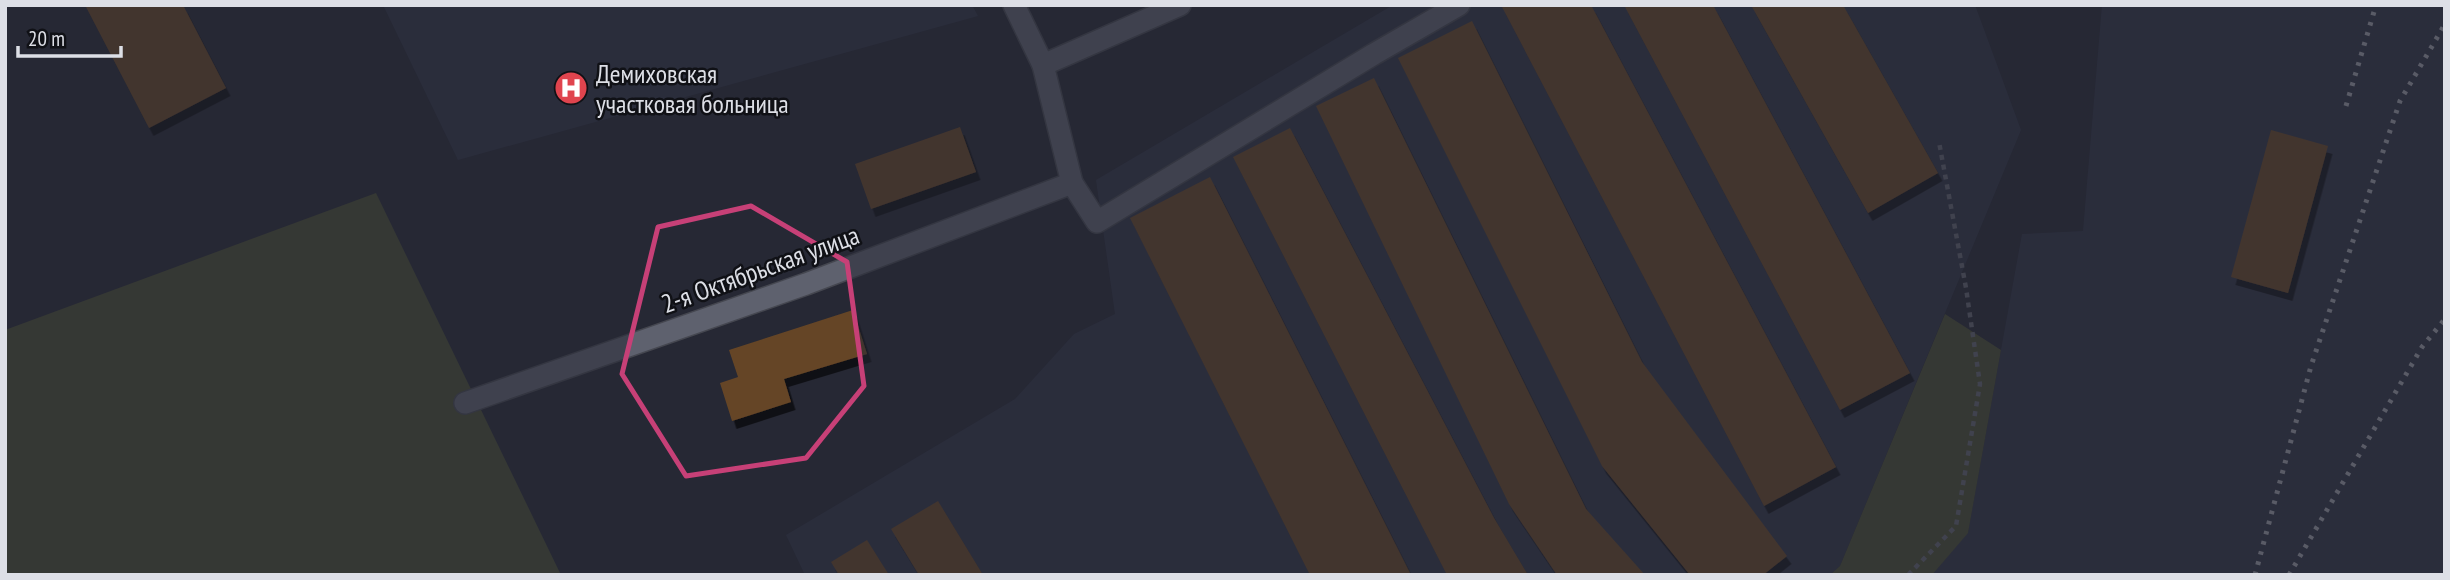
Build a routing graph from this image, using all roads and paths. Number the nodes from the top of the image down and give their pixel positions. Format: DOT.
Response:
graph roads {
  1 [pos="1014,5"];
  2 [pos="1180,5"];
  3 [pos="1460,5"];
  4 [pos="1043,65"];
  5 [pos="1939,142"];
  6 [pos="1072,183"];
  7 [pos="465,403"];
  8 [pos="1908,575"];
  1 -- 4 [label="lane"];
  2 -- 4 [label="lane"];
  3 -- 6 [label="lane"];
  4 -- 6 [label="lane"];
  5 -- 8 [label="path"];
  6 -- 7 [label="lane, 2-я Октябрьская улица"];
}
